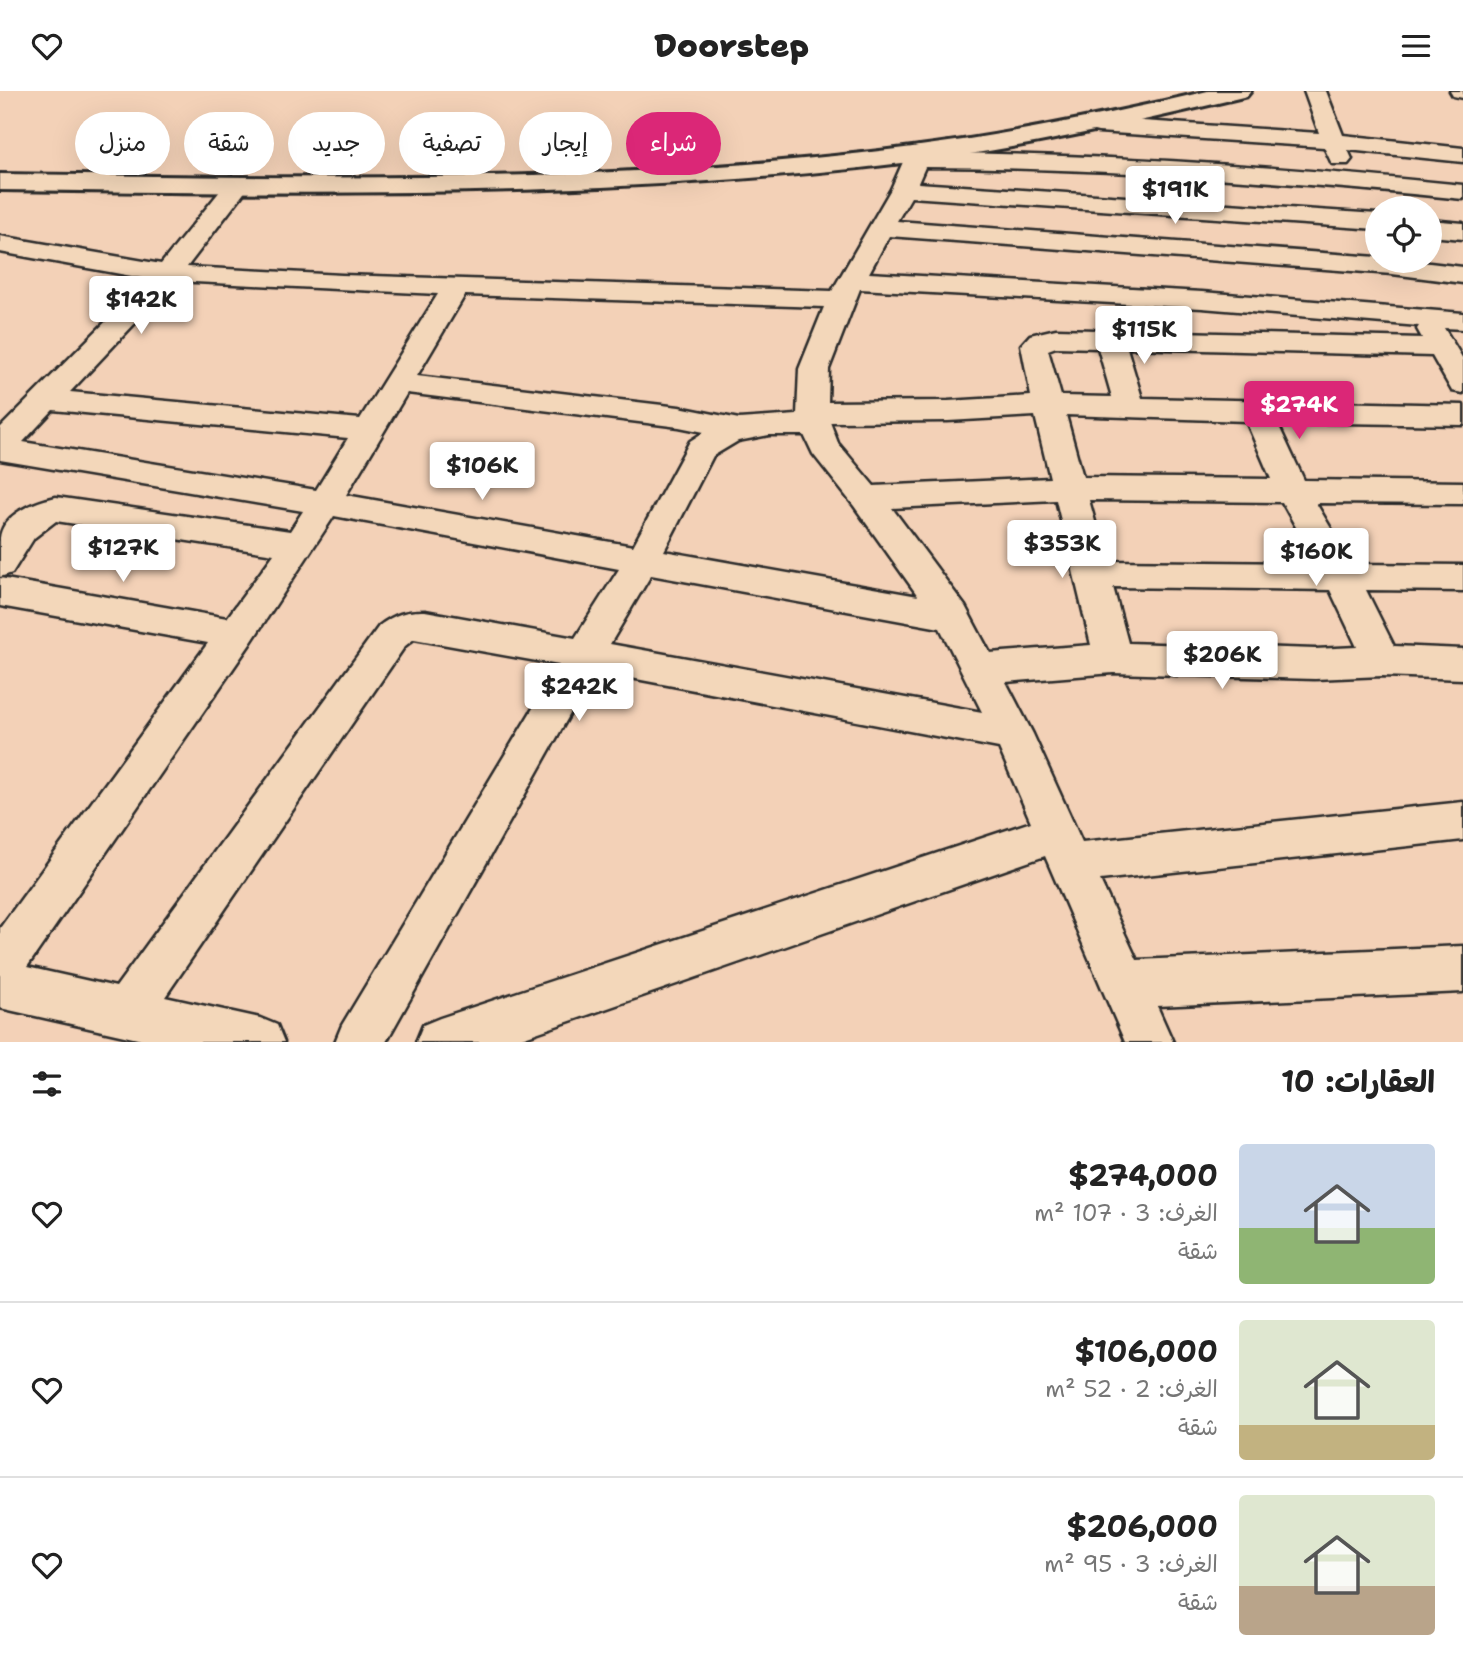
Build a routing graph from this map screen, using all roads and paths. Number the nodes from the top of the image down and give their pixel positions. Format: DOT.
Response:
graph roads {
  1 [pos="1239,91"];
  2 [pos="1315,91"];
  3 [pos="1098,125"];
  4 [pos="1332,141"];
  5 [pos="1463,155"];
  6 [pos="913,168"];
  7 [pos="1349,180"];
  8 [pos="0,182"];
  9 [pos="237,185"];
  10 [pos="1463,192"];
  11 [pos="1365,212"];
  12 [pos="883,228"];
  13 [pos="1442,228"];
  14 [pos="1463,231"];
  15 [pos="1365,240"];
  16 [pos="1365,242"];
  17 [pos="5,252"];
  18 [pos="1442,267"];
  19 [pos="169,272"];
  20 [pos="1398,273"];
  21 [pos="1463,275"];
  22 [pos="457,286"];
  23 [pos="845,289"];
  24 [pos="1423,316"];
  25 [pos="1463,321"];
  26 [pos="1110,340"];
  27 [pos="1443,348"];
  28 [pos="398,383"];
  29 [pos="1463,384"];
  30 [pos="46,400"];
  31 [pos="1048,405"];
  32 [pos="1130,408"];
  33 [pos="1257,411"];
  34 [pos="1463,415"];
  35 [pos="814,419"];
  36 [pos="737,429"];
  37 [pos="370,430"];
  38 [pos="0,448"];
  39 [pos="1070,488"];
  40 [pos="1293,492"];
  41 [pos="1463,493"];
  42 [pos="866,498"];
  43 [pos="326,503"];
  44 [pos="299,545"];
  45 [pos="643,559"];
  46 [pos="0,564"];
  47 [pos="1090,574"];
  48 [pos="1341,576"];
  49 [pos="1463,577"];
  50 [pos="0,592"];
  51 [pos="952,617"];
  52 [pos="237,634"];
  53 [pos="584,655"];
  54 [pos="1113,658"];
  55 [pos="1382,661"];
  56 [pos="1463,664"];
  57 [pos="981,669"];
  58 [pos="1013,734"];
  59 [pos="1463,821"];
  60 [pos="1063,848"];
  61 [pos="0,967"];
  62 [pos="1463,969"];
  63 [pos="0,985"];
  64 [pos="1124,985"];
  65 [pos="126,1013"];
  66 [pos="260,1042"];
  67 [pos="359,1042"];
  68 [pos="440,1042"];
  69 [pos="1149,1042"];
  1 -- 3 [label="street"];
  2 -- 4 [label="street"];
  3 -- 4 [label="street"];
  3 -- 6 [label="street"];
  4 -- 5 [label="street"];
  4 -- 7 [label="street"];
  6 -- 7 [label="street"];
  6 -- 9 [label="street"];
  6 -- 12 [label="street"];
  6 -- 15 [label="street"];
  7 -- 10 [label="street"];
  7 -- 11 [label="street"];
  8 -- 9 [label="street"];
  9 -- 19 [label="street"];
  12 -- 16 [label="street"];
  12 -- 23 [label="street"];
  13 -- 14 [label="street"];
  17 -- 19 [label="street"];
  18 -- 21 [label="street"];
  19 -- 22 [label="street"];
  19 -- 30 [label="street"];
  20 -- 24 [label="street"];
  22 -- 23 [label="street"];
  22 -- 28 [label="street"];
  23 -- 24 [label="street"];
  23 -- 35 [label="street"];
  24 -- 25 [label="street"];
  24 -- 27 [label="street"];
  26 -- 27 [label="street"];
  26 -- 31 [label="street"];
  26 -- 32 [label="street"];
  27 -- 29 [label="street"];
  28 -- 36 [label="street"];
  28 -- 37 [label="street"];
  30 -- 37 [label="street"];
  30 -- 38 [label="street"];
  31 -- 32 [label="street"];
  31 -- 35 [label="street"];
  31 -- 39 [label="street"];
  32 -- 33 [label="street"];
  33 -- 34 [label="street"];
  33 -- 40 [label="street"];
  35 -- 36 [label="street"];
  35 -- 42 [label="street"];
  36 -- 45 [label="street"];
  37 -- 43 [label="street"];
  38 -- 43 [label="street"];
  39 -- 40 [label="street"];
  39 -- 42 [label="street"];
  39 -- 47 [label="street"];
  40 -- 41 [label="street"];
  40 -- 48 [label="street"];
  42 -- 51 [label="street"];
  43 -- 44 [label="street"];
  43 -- 45 [label="street"];
  44 -- 46 [label="street"];
  44 -- 52 [label="street"];
  45 -- 51 [label="street"];
  45 -- 53 [label="street"];
  47 -- 48 [label="street"];
  47 -- 54 [label="street"];
  48 -- 49 [label="street"];
  48 -- 55 [label="street"];
  50 -- 52 [label="street"];
  51 -- 57 [label="street"];
  52 -- 61 [label="street"];
  53 -- 58 [label="street"];
  53 -- 65 [label="street"];
  53 -- 67 [label="street"];
  54 -- 55 [label="street"];
  54 -- 57 [label="street"];
  55 -- 56 [label="street"];
  57 -- 58 [label="street"];
  58 -- 60 [label="street"];
  59 -- 60 [label="street"];
  60 -- 64 [label="street"];
  60 -- 68 [label="street"];
  62 -- 64 [label="street"];
  63 -- 65 [label="street"];
  64 -- 69 [label="street"];
  65 -- 66 [label="street"];
}
